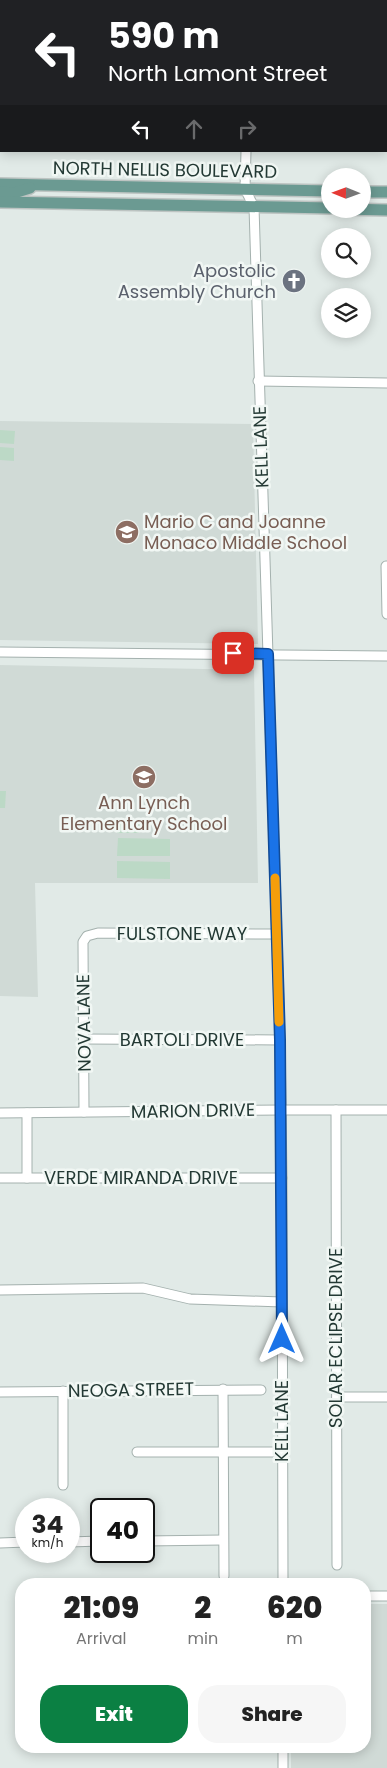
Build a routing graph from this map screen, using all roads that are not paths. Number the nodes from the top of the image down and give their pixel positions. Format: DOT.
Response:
graph roads {
  1 [pos="246,152"];
  2 [pos="0,184"];
  3 [pos="42,185"];
  4 [pos="245,189"];
  5 [pos="321,191"];
  6 [pos="0,192"];
  7 [pos="371,192"];
  8 [pos="387,192"];
  9 [pos="0,202"];
  10 [pos="254,207"];
  11 [pos="321,208"];
  12 [pos="371,210"];
  13 [pos="387,210"];
  14 [pos="258,381"];
  15 [pos="387,383"];
  16 [pos="386,566"];
  17 [pos="387,614"];
  18 [pos="0,652"];
  19 [pos="268,654"];
  20 [pos="387,656"];
  21 [pos="276,934"];
  22 [pos="87,936"];
  23 [pos="84,1039"];
  24 [pos="280,1040"];
  25 [pos="280,1110"];
  26 [pos="336,1110"];
  27 [pos="387,1110"];
  28 [pos="84,1112"];
  29 [pos="0,1113"];
  30 [pos="26,1113"];
  31 [pos="0,1178"];
  32 [pos="27,1178"];
  33 [pos="282,1178"];
  34 [pos="0,1290"];
  35 [pos="282,1302"];
  36 [pos="222,1389"];
  37 [pos="261,1390"];
  38 [pos="63,1391"];
  39 [pos="0,1392"];
  40 [pos="336,1397"];
  41 [pos="387,1397"];
  42 [pos="223,1451"];
  43 [pos="137,1452"];
  44 [pos="282,1452"];
  45 [pos="63,1485"];
  46 [pos="223,1540"];
  47 [pos="155,1541"];
  48 [pos="15,1542"];
  49 [pos="0,1543"];
  50 [pos="337,1565"];
  51 [pos="224,1576"];
  52 [pos="283,1578"];
  53 [pos="371,1596"];
  54 [pos="387,1596"];
  55 [pos="283,1753"];
  56 [pos="283,1768"];
  1 -- 4 [label="street, KELL LANE"];
  2 -- 3 [label="main road, NORTH NELLIS BOULEVARD"];
  3 -- 4 [label="main road, NORTH NELLIS BOULEVARD"];
  3 -- 6 [label="main road"];
  4 -- 5 [label="main road, NORTH NELLIS BOULEVARD"];
  4 -- 10 [label="street, KELL LANE"];
  7 -- 8 [label="main road"];
  9 -- 10 [label="main road, NORTH NELLIS BOULEVARD"];
  10 -- 11 [label="main road, NORTH NELLIS BOULEVARD"];
  10 -- 14 [label="street, KELL LANE"];
  12 -- 13 [label="main road"];
  14 -- 15 [label="street"];
  14 -- 19 [label="street, KELL LANE"];
  16 -- 17 [label="street"];
  18 -- 19 [label="street"];
  19 -- 20 [label="street"];
  19 -- 21 [label="street, KELL LANE"];
  21 -- 22 [label="street, FULSTONE WAY"];
  21 -- 24 [label="street, KELL LANE"];
  22 -- 23 [label="street, NOVA LANE"];
  23 -- 24 [label="street, BARTOLI DRIVE"];
  23 -- 28 [label="street, NOVA LANE"];
  24 -- 25 [label="street, KELL LANE"];
  25 -- 26 [label="street, MARION DRIVE"];
  25 -- 28 [label="street, MARION DRIVE"];
  25 -- 33 [label="street, KELL LANE"];
  26 -- 27 [label="street, MARION DRIVE"];
  26 -- 40 [label="street, SOLAR ECLIPSE DRIVE"];
  28 -- 30 [label="street, MARION DRIVE"];
  29 -- 30 [label="street, MARION DRIVE"];
  30 -- 32 [label="street"];
  31 -- 32 [label="street, VERDE MIRANDA DRIVE"];
  32 -- 33 [label="street, VERDE MIRANDA DRIVE"];
  33 -- 35 [label="street, KELL LANE"];
  34 -- 35 [label="street"];
  35 -- 44 [label="street, KELL LANE"];
  36 -- 37 [label="street, NEOGA STREET"];
  36 -- 38 [label="street, NEOGA STREET"];
  36 -- 42 [label="street"];
  38 -- 39 [label="street, NEOGA STREET"];
  38 -- 45 [label="street"];
  40 -- 41 [label="street"];
  40 -- 50 [label="street, SOLAR ECLIPSE DRIVE"];
  42 -- 43 [label="street"];
  42 -- 44 [label="street"];
  42 -- 46 [label="street"];
  44 -- 52 [label="street, KELL LANE"];
  46 -- 47 [label="street"];
  46 -- 51 [label="street"];
  48 -- 49 [label="street"];
  53 -- 54 [label="street"];
  55 -- 56 [label="street"];
}
